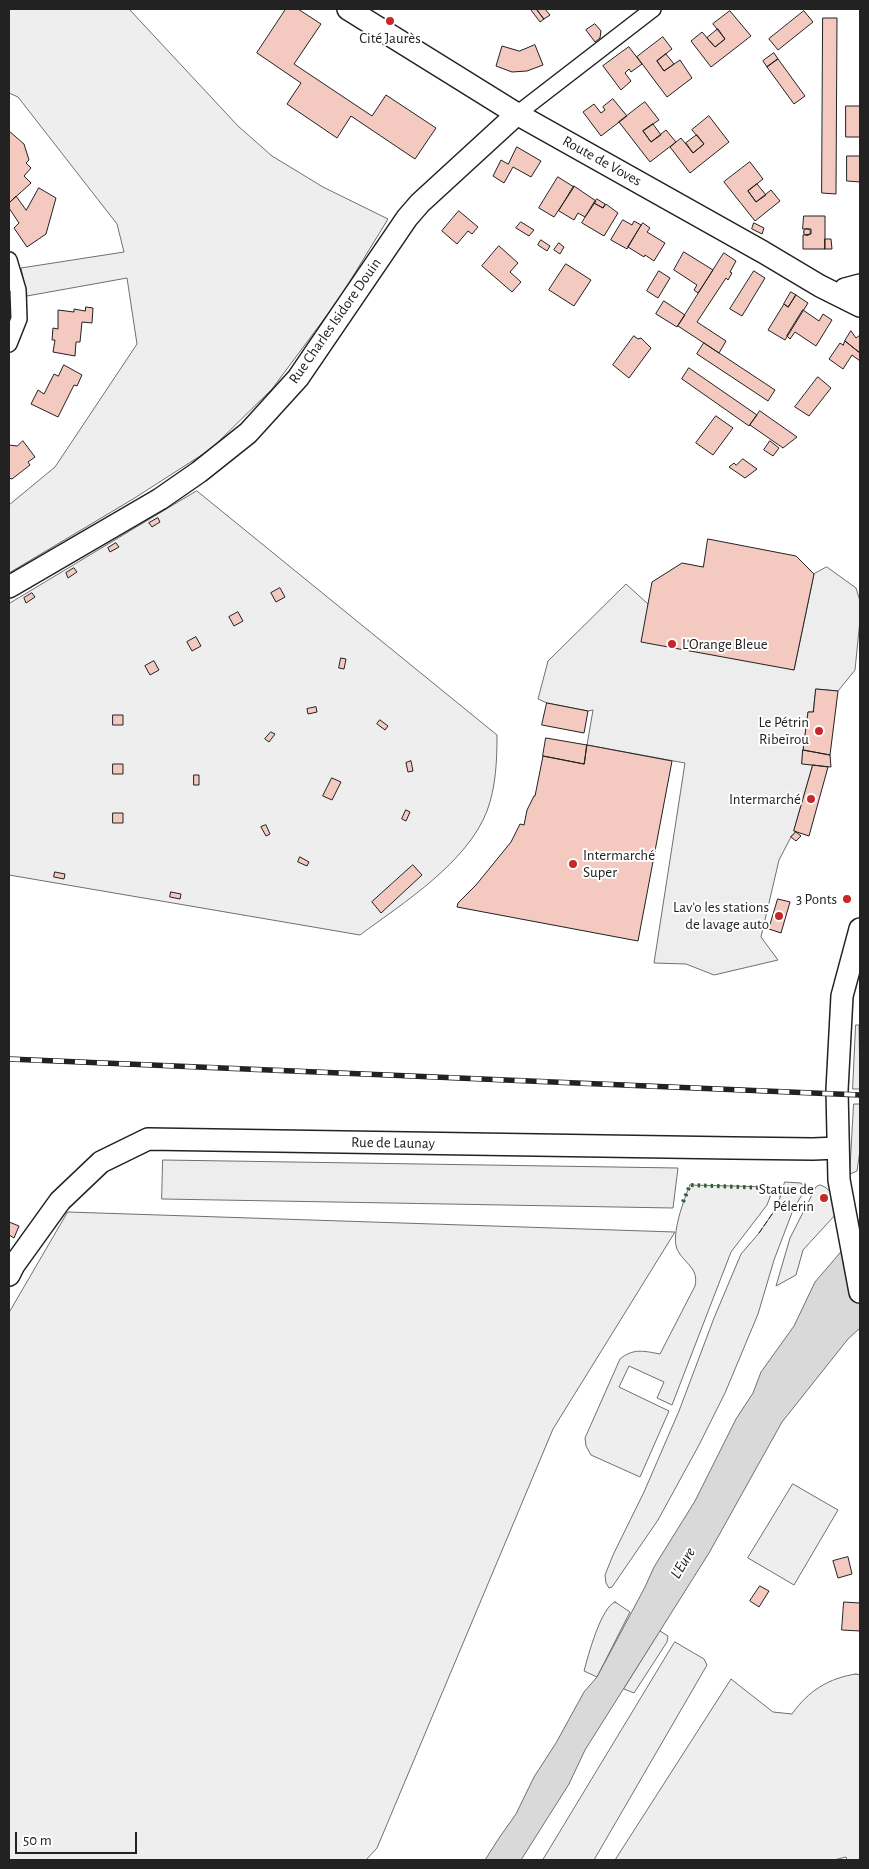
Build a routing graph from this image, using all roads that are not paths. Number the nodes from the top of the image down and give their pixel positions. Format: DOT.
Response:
graph roads {
  1 [pos="348,9"];
  2 [pos="653,9"];
  3 [pos="517,114"];
  4 [pos="9,260"];
  5 [pos="820,286"];
  6 [pos="855,288"];
  7 [pos="860,306"];
  8 [pos="9,344"];
  9 [pos="9,587"];
  10 [pos="860,929"];
  11 [pos="838,1148"];
  12 [pos="9,1275"];
  13 [pos="860,1292"];
  1 -- 3 [label="street, Route de Voves"];
  2 -- 3 [label="street"];
  3 -- 5 [label="street, Route de Voves"];
  3 -- 9 [label="street, Rue Charles Isidore Douin"];
  4 -- 8 [label="street"];
  5 -- 6 [label="street"];
  5 -- 7 [label="street, Route de Voves"];
  10 -- 11 [label="street"];
  11 -- 12 [label="street, Rue de Launay"];
  11 -- 13 [label="street"];
}
